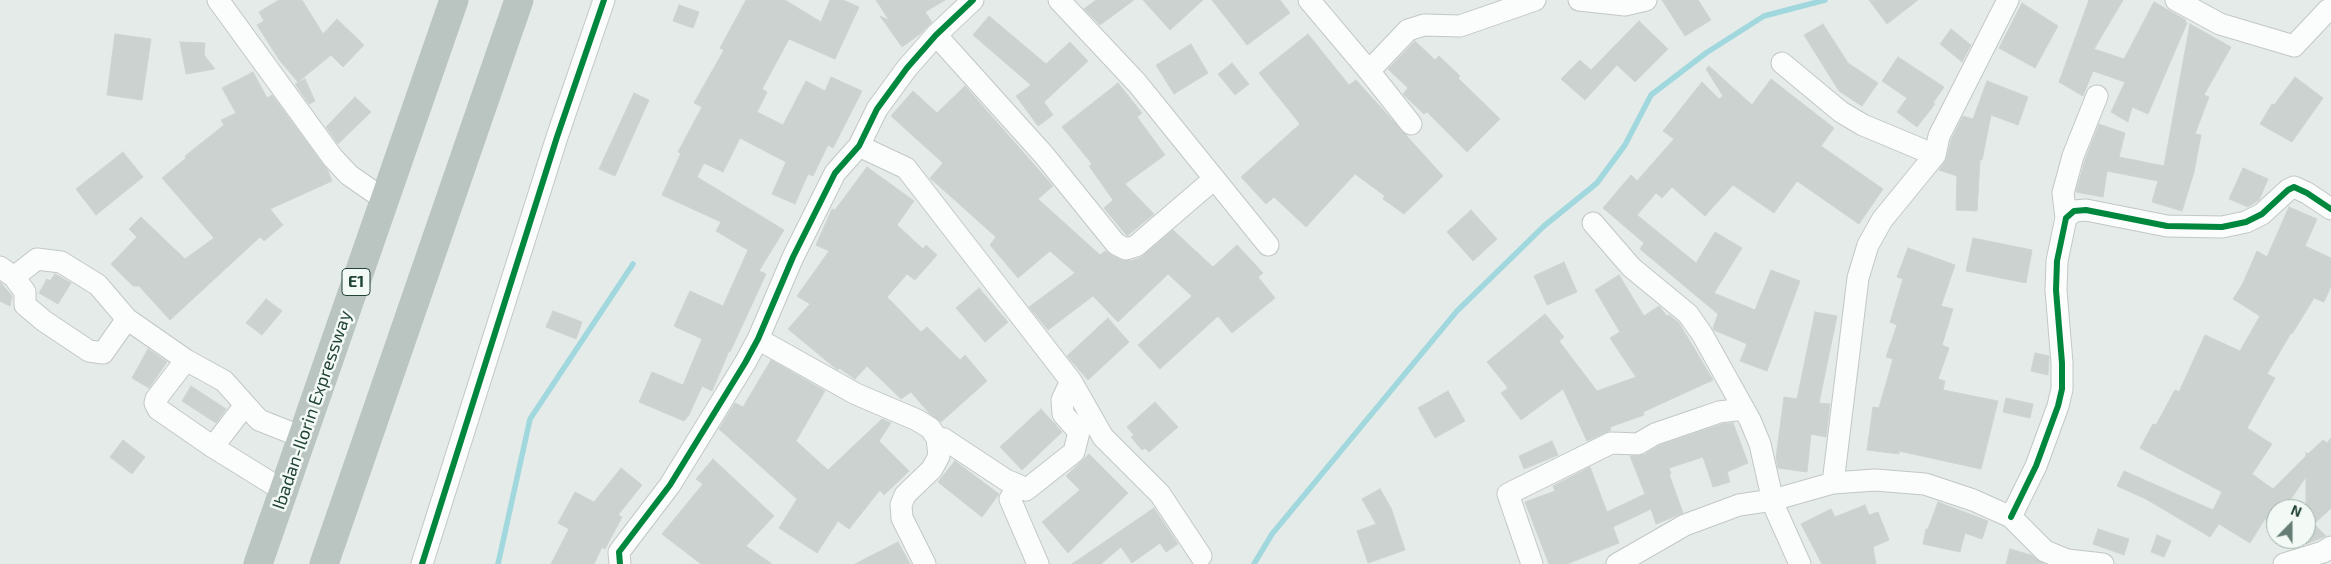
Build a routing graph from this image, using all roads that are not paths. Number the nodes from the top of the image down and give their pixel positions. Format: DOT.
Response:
graph roads {
  1 [pos="218,0"];
  2 [pos="454,0"];
  3 [pos="519,0"];
  4 [pos="604,0"];
  5 [pos="973,0"];
  6 [pos="1059,0"];
  7 [pos="1309,0"];
  8 [pos="1535,0"];
  9 [pos="1579,0"];
  10 [pos="1646,0"];
  11 [pos="2008,0"];
  12 [pos="2176,0"];
  13 [pos="2331,10"];
  14 [pos="936,35"];
  15 [pos="1782,63"];
  16 [pos="1369,71"];
  17 [pos="2097,96"];
  18 [pos="1411,124"];
  19 [pos="859,146"];
  20 [pos="1935,155"];
  21 [pos="1214,179"];
  22 [pos="385,200"];
  23 [pos="2331,209"];
  24 [pos="2066,218"];
  25 [pos="1593,223"];
  26 [pos="1268,245"];
  27 [pos="7,272"];
  28 [pos="127,320"];
  29 [pos="758,339"];
  30 [pos="186,360"];
  31 [pos="1071,382"];
  32 [pos="245,405"];
  33 [pos="1744,409"];
  34 [pos="302,437"];
  35 [pos="938,438"];
  36 [pos="213,447"];
  37 [pos="1833,483"];
  38 [pos="1018,485"];
  39 [pos="284,491"];
  40 [pos="1773,500"];
  41 [pos="2011,517"];
  42 [pos="2331,547"];
  43 [pos="1201,556"];
  44 [pos="258,564"];
  45 [pos="324,564"];
  46 [pos="422,564"];
  47 [pos="620,564"];
  48 [pos="925,564"];
  49 [pos="1038,564"];
  50 [pos="1532,564"];
  51 [pos="1617,564"];
  52 [pos="1800,564"];
  53 [pos="2103,564"];
  54 [pos="2284,564"];
  1 -- 22 [label="street"];
  2 -- 22 [label="highway, Ibadan-Ilorin Expressway / E1"];
  3 -- 45 [label="highway"];
  4 -- 46 [label="street"];
  5 -- 14 [label="street"];
  6 -- 21 [label="street"];
  7 -- 16 [label="street"];
  8 -- 16 [label="street"];
  9 -- 10 [label="street"];
  11 -- 20 [label="street"];
  12 -- 13 [label="street"];
  14 -- 19 [label="street"];
  14 -- 21 [label="street"];
  15 -- 20 [label="street"];
  16 -- 18 [label="street"];
  17 -- 24 [label="street"];
  19 -- 29 [label="street"];
  19 -- 31 [label="street"];
  20 -- 37 [label="street"];
  21 -- 26 [label="street"];
  22 -- 34 [label="highway, Ibadan-Ilorin Expressway / E1"];
  23 -- 24 [label="street"];
  24 -- 41 [label="street"];
  25 -- 33 [label="street"];
  27 -- 28 [label="street"];
  27 -- 28 [label="street"];
  28 -- 30 [label="street"];
  29 -- 35 [label="street"];
  29 -- 47 [label="street"];
  30 -- 32 [label="street"];
  30 -- 36 [label="street"];
  31 -- 38 [label="street"];
  31 -- 43 [label="street"];
  32 -- 34 [label="street"];
  32 -- 36 [label="street"];
  33 -- 40 [label="street"];
  33 -- 50 [label="street"];
  34 -- 39 [label="highway, Ibadan-Ilorin Expressway / E1"];
  35 -- 38 [label="street"];
  35 -- 48 [label="street"];
  36 -- 39 [label="street"];
  37 -- 40 [label="street"];
  37 -- 41 [label="street"];
  38 -- 49 [label="street"];
  39 -- 44 [label="highway, Ibadan-Ilorin Expressway / E1"];
  40 -- 51 [label="street"];
  40 -- 52 [label="street"];
  41 -- 53 [label="street"];
  42 -- 54 [label="street"];
}
